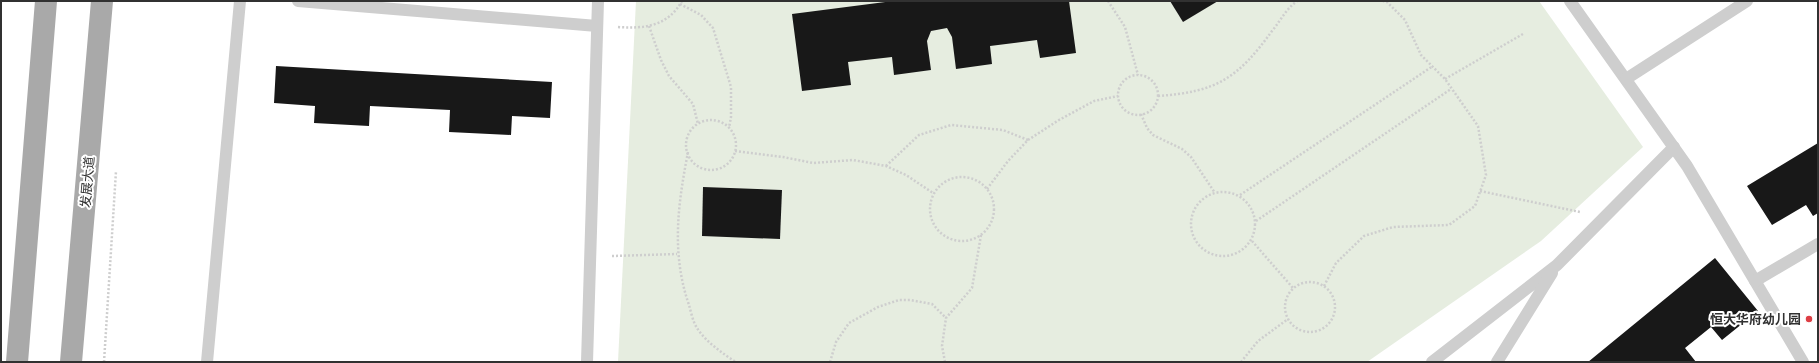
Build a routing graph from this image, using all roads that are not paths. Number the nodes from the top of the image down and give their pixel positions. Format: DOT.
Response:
graph roads {
  1 [pos="46,1"];
  2 [pos="102,1"];
  3 [pos="240,1"];
  4 [pos="298,1"];
  5 [pos="598,1"];
  6 [pos="1570,1"];
  7 [pos="1748,1"];
  8 [pos="597,26"];
  9 [pos="1626,79"];
  10 [pos="1674,147"];
  11 [pos="1818,244"];
  12 [pos="1557,265"];
  13 [pos="1755,281"];
  14 [pos="17,362"];
  15 [pos="71,362"];
  16 [pos="207,362"];
  17 [pos="587,362"];
  18 [pos="1432,362"];
  19 [pos="1497,362"];
  20 [pos="1803,362"];
  1 -- 14 [label="main road"];
  2 -- 15 [label="main road, 发展大道"];
  3 -- 16 [label="lane"];
  4 -- 8 [label="lane"];
  5 -- 8 [label="lane"];
  6 -- 9 [label="lane"];
  7 -- 9 [label="lane"];
  8 -- 17 [label="lane"];
  9 -- 10 [label="lane"];
  10 -- 12 [label="lane"];
  10 -- 13 [label="lane"];
  11 -- 13 [label="lane"];
  12 -- 18 [label="lane"];
  12 -- 19 [label="lane"];
  13 -- 20 [label="lane"];
}
